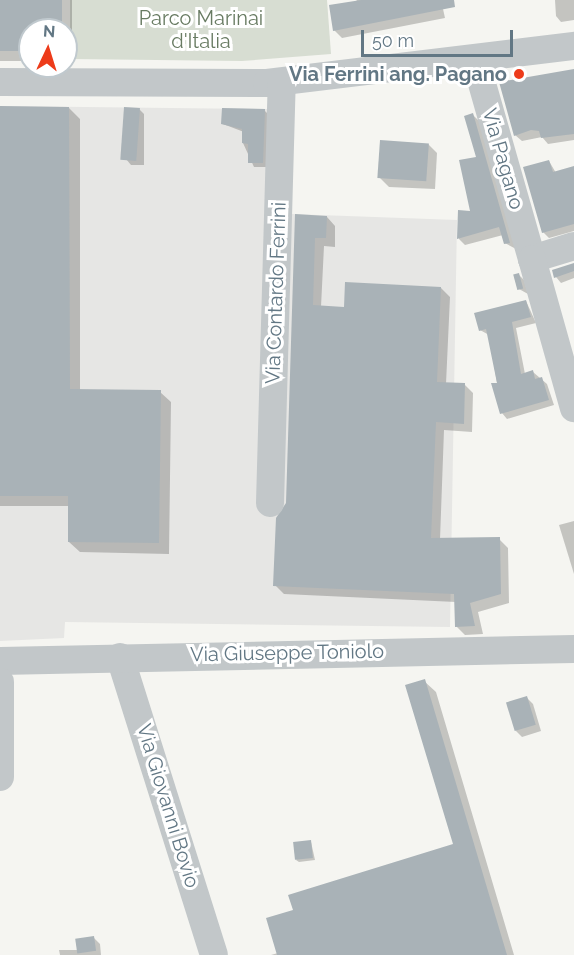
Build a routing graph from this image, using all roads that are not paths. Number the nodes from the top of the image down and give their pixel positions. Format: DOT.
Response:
graph roads {
  1 [pos="574,46"];
  2 [pos="475,59"];
  3 [pos="0,82"];
  4 [pos="282,82"];
  5 [pos="574,246"];
  6 [pos="532,259"];
  7 [pos="572,394"];
  8 [pos="270,504"];
  9 [pos="574,650"];
  10 [pos="120,657"];
  11 [pos="0,661"];
  12 [pos="0,682"];
  13 [pos="0,777"];
  14 [pos="214,955"];
  1 -- 2 [label="street"];
  2 -- 4 [label="street"];
  2 -- 6 [label="street, Via Pagano"];
  3 -- 4 [label="street"];
  4 -- 8 [label="street, Via Contardo Ferrini"];
  5 -- 6 [label="street"];
  6 -- 7 [label="street, Via Pagano"];
  9 -- 10 [label="street, Via Giuseppe Toniolo"];
  10 -- 11 [label="street, Via Giuseppe Toniolo"];
  10 -- 14 [label="street, Via Giovanni Bovio"];
  12 -- 13 [label="street"];
}
